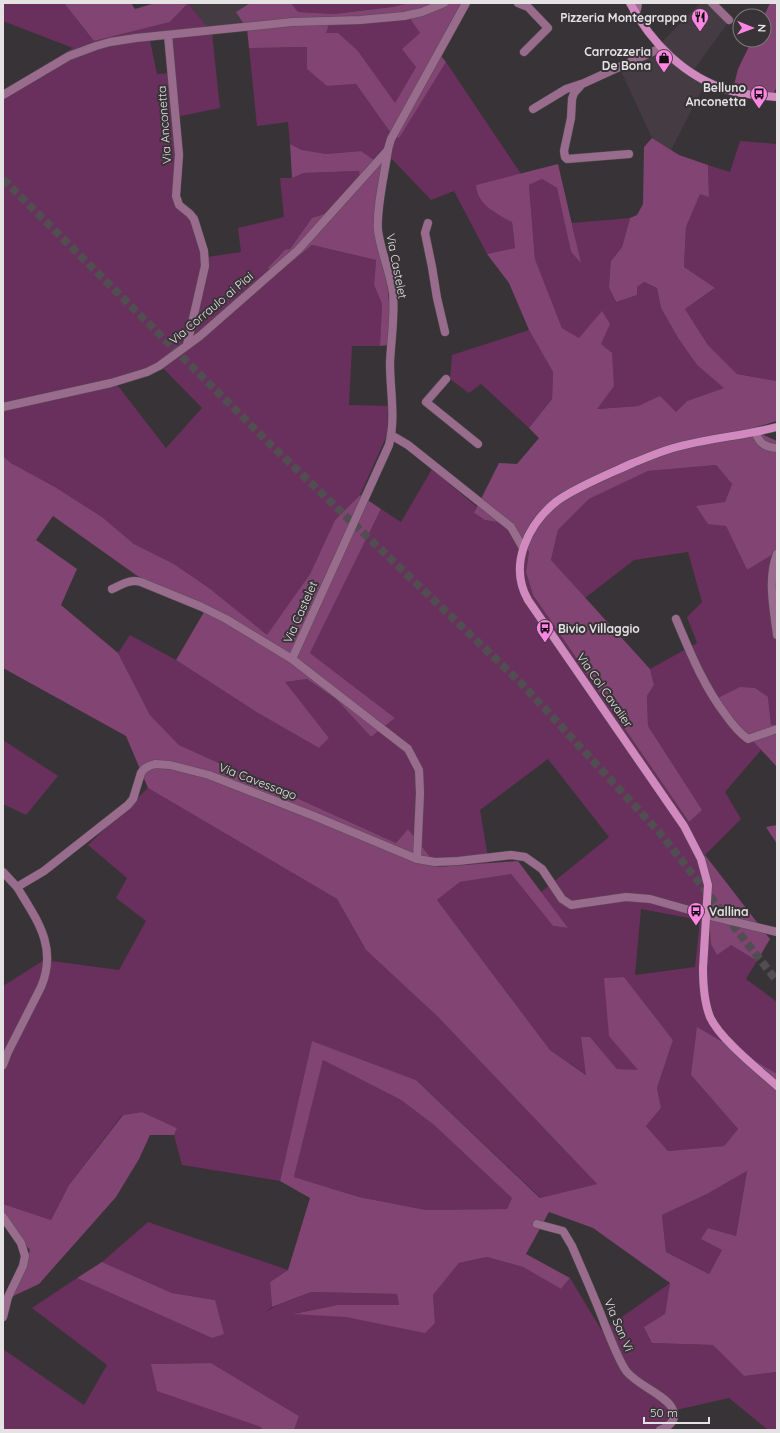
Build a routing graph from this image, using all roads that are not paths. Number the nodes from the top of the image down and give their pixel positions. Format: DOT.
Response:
graph roads {
  1 [pos="444,3"];
  2 [pos="466,3"];
  3 [pos="518,3"];
  4 [pos="630,3"];
  5 [pos="638,3"];
  6 [pos="712,3"];
  7 [pos="634,11"];
  8 [pos="729,20"];
  9 [pos="168,35"];
  10 [pos="661,48"];
  11 [pos="524,52"];
  12 [pos="582,84"];
  13 [pos="3,95"];
  14 [pos="777,98"];
  15 [pos="533,109"];
  16 [pos="388,150"];
  17 [pos="629,154"];
  18 [pos="428,223"];
  19 [pos="445,332"];
  20 [pos="187,345"];
  21 [pos="446,379"];
  22 [pos="3,407"];
  23 [pos="777,427"];
  24 [pos="756,433"];
  25 [pos="391,435"];
  26 [pos="478,444"];
  27 [pos="777,448"];
  28 [pos="523,548"];
  29 [pos="777,554"];
  30 [pos="112,588"];
  31 [pos="676,619"];
  32 [pos="777,635"];
  33 [pos="292,659"];
  34 [pos="777,729"];
  35 [pos="417,859"];
  36 [pos="3,872"];
  37 [pos="17,887"];
  38 [pos="707,915"];
  39 [pos="777,932"];
  40 [pos="3,1065"];
  41 [pos="777,1086"];
  42 [pos="3,1217"];
  43 [pos="537,1224"];
  44 [pos="3,1317"];
  45 [pos="660,1430"];
  1 -- 9 [label="street"];
  2 -- 16 [label="street"];
  3 -- 11 [label="street"];
  4 -- 7 [label="main road"];
  5 -- 7 [label="street"];
  6 -- 8 [label="street"];
  7 -- 10 [label="main road"];
  9 -- 13 [label="street"];
  9 -- 20 [label="street, Via Anconetta"];
  10 -- 12 [label="street"];
  10 -- 14 [label="main road"];
  12 -- 15 [label="street"];
  12 -- 17 [label="street"];
  16 -- 20 [label="street, Via Corraulo ai Piai"];
  16 -- 25 [label="street, Via Castelet"];
  18 -- 19 [label="street"];
  20 -- 22 [label="street, Via Corraulo ai Piai"];
  21 -- 26 [label="street"];
  23 -- 24 [label="main road, Via Col Cavalier"];
  24 -- 27 [label="street"];
  24 -- 28 [label="main road, Via Col Cavalier"];
  25 -- 28 [label="street"];
  25 -- 33 [label="street, Via Castelet"];
  28 -- 38 [label="main road, Via Col Cavalier"];
  29 -- 32 [label="street"];
  30 -- 33 [label="street, Via Castelet"];
  31 -- 34 [label="street"];
  33 -- 35 [label="street"];
  35 -- 37 [label="street, Via Cavessago"];
  35 -- 38 [label="street, Via Cavessago"];
  36 -- 37 [label="street"];
  37 -- 40 [label="street"];
  38 -- 39 [label="street, Via Cavessago"];
  38 -- 41 [label="main road, Via Col Cavalier"];
  42 -- 44 [label="street"];
  43 -- 45 [label="street, Via San Vi"];
}
